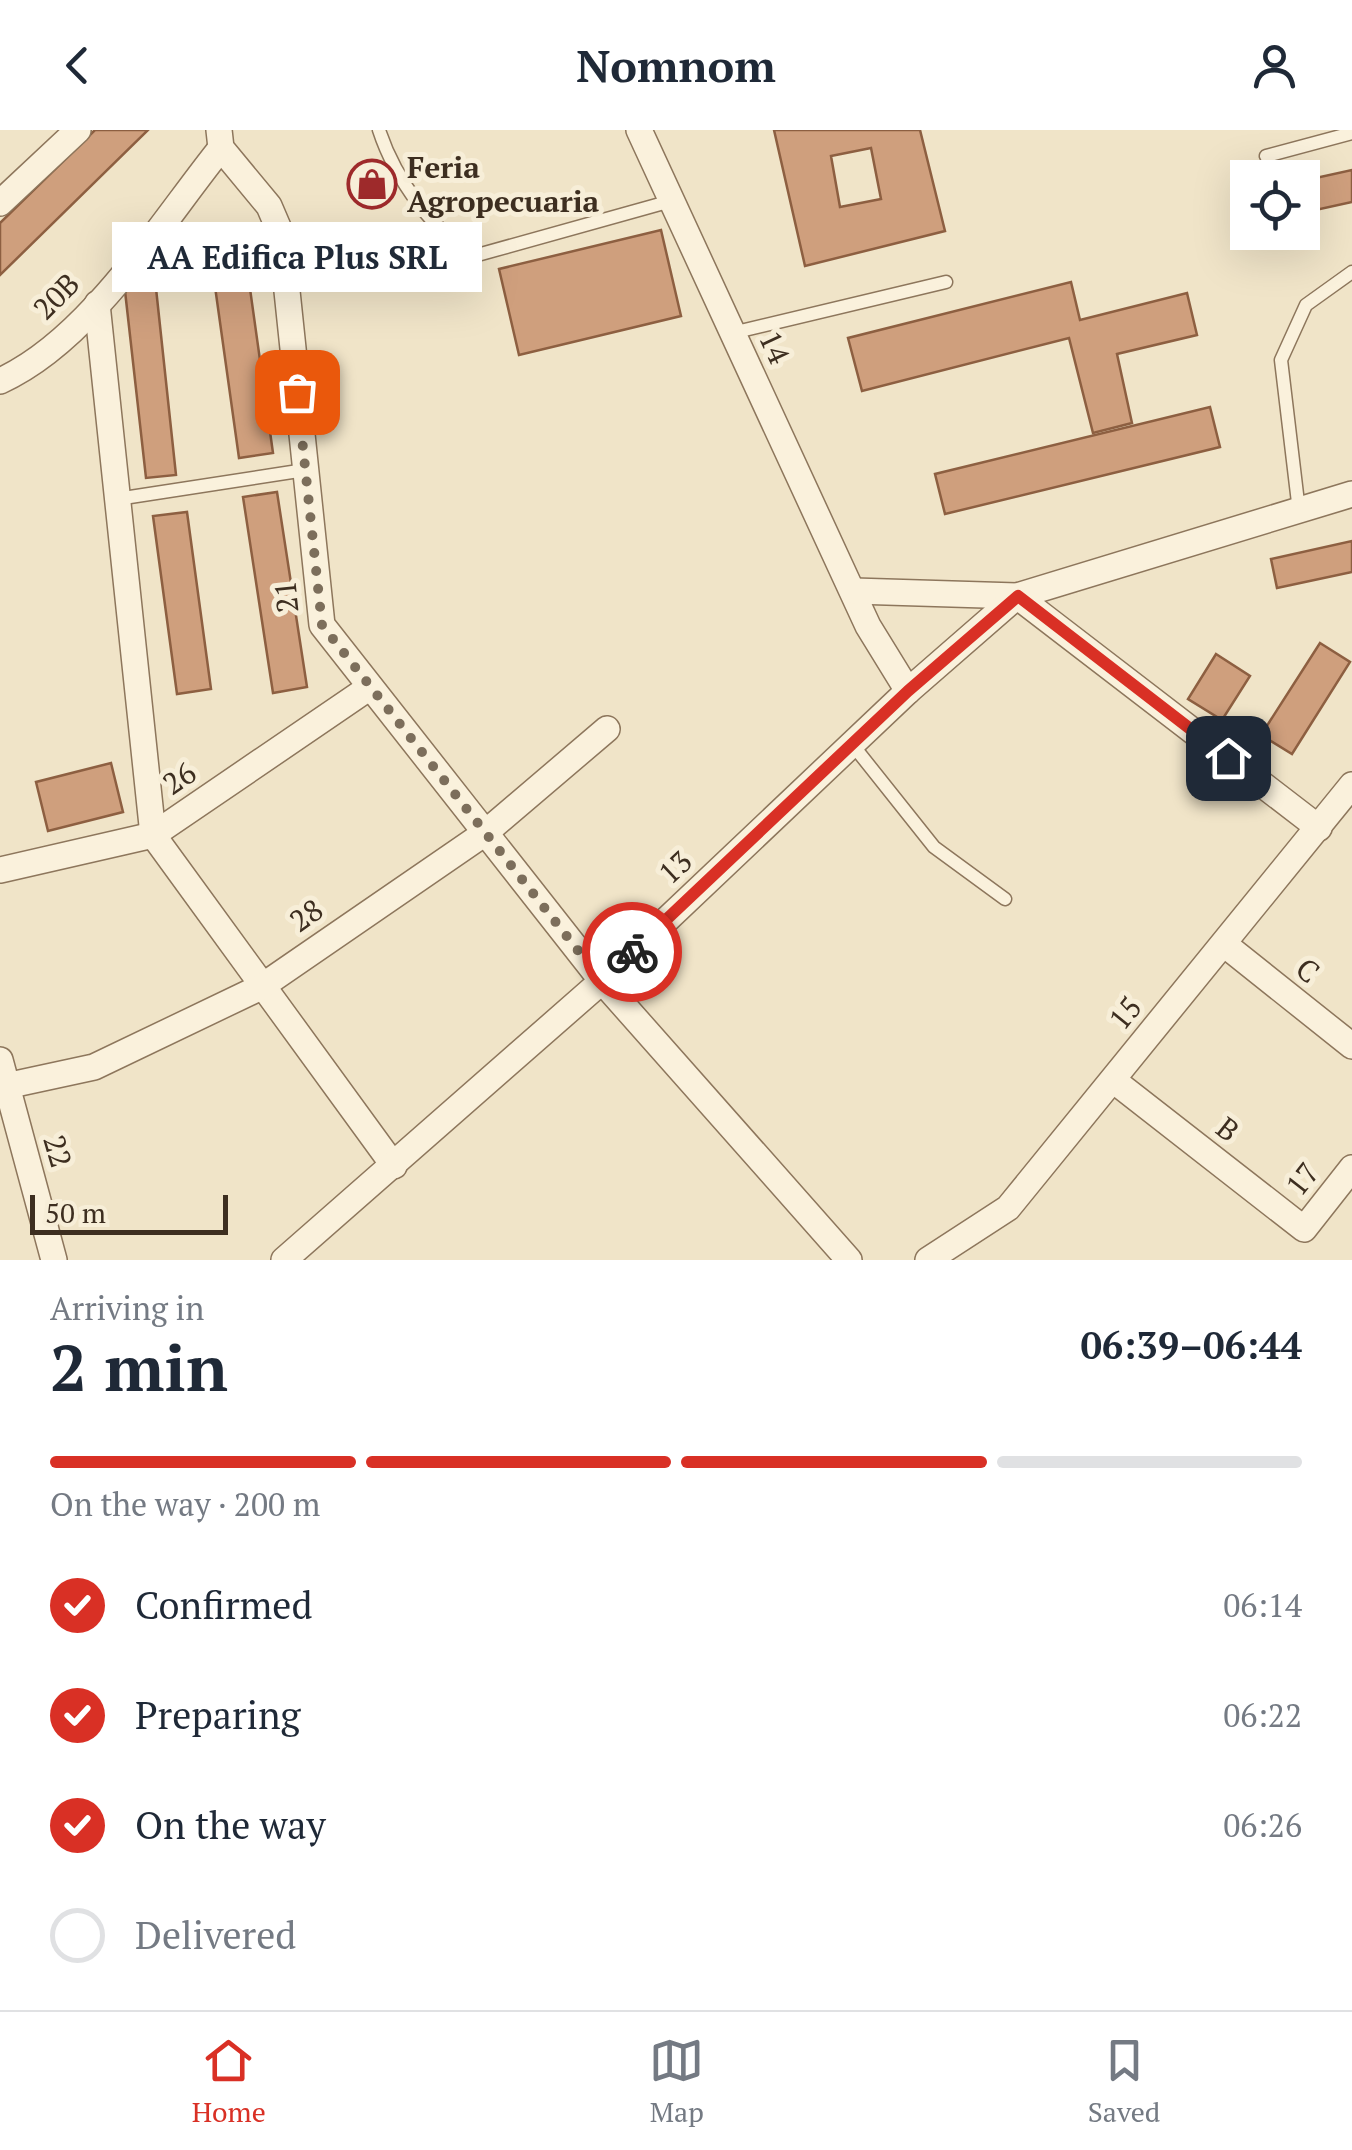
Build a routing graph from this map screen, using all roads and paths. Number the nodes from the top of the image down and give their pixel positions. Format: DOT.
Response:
graph roads {
  1 [pos="78,130"];
  2 [pos="379,130"];
  3 [pos="639,130"];
  4 [pos="1352,133"];
  5 [pos="220,139"];
  6 [pos="1266,156"];
  7 [pos="671,201"];
  8 [pos="0,203"];
  9 [pos="1352,272"];
  10 [pos="946,282"];
  11 [pos="97,304"];
  12 [pos="732,333"];
  13 [pos="0,380"];
  14 [pos="305,470"];
  15 [pos="1352,494"];
  16 [pos="117,499"];
  17 [pos="1299,511"];
  18 [pos="854,591"];
  19 [pos="1018,596"];
  20 [pos="370,687"];
  21 [pos="908,691"];
  22 [pos="607,729"];
  23 [pos="852,744"];
  24 [pos="1350,792"];
  25 [pos="1318,828"];
  26 [pos="485,832"];
  27 [pos="154,835"];
  28 [pos="0,870"];
  29 [pos="1006,899"];
  30 [pos="1224,944"];
  31 [pos="602,981"];
  32 [pos="261,987"];
  33 [pos="1352,1046"];
  34 [pos="0,1060"];
  35 [pos="1113,1080"];
  36 [pos="6,1086"];
  37 [pos="394,1166"];
  38 [pos="1352,1168"];
  39 [pos="1304,1229"];
  40 [pos="54,1260"];
  41 [pos="284,1260"];
  42 [pos="849,1260"];
  43 [pos="928,1260"];
  1 -- 8 [label="street"];
  2 -- 7 [label="lane"];
  3 -- 7 [label="street, 14"];
  4 -- 6 [label="lane"];
  5 -- 11 [label="street, 20B"];
  5 -- 14 [label="street, 21"];
  7 -- 12 [label="street, 14"];
  9 -- 17 [label="lane"];
  10 -- 12 [label="lane"];
  11 -- 13 [label="street, 20B"];
  11 -- 16 [label="street"];
  12 -- 18 [label="street, 14"];
  14 -- 16 [label="lane"];
  14 -- 20 [label="street, 21"];
  15 -- 17 [label="street, 13"];
  16 -- 27 [label="street"];
  17 -- 19 [label="street, 13"];
  18 -- 19 [label="street, 13"];
  18 -- 21 [label="street, 14"];
  19 -- 21 [label="street, 13"];
  19 -- 25 [label="street"];
  20 -- 26 [label="street, 21"];
  20 -- 27 [label="street, 26"];
  21 -- 23 [label="street, 13"];
  22 -- 26 [label="street, 28"];
  23 -- 29 [label="lane"];
  23 -- 31 [label="street, 13"];
  24 -- 25 [label="street, 15"];
  25 -- 30 [label="street, 15"];
  26 -- 31 [label="street, 21"];
  26 -- 32 [label="street, 28"];
  27 -- 28 [label="street, 26"];
  27 -- 32 [label="street"];
  30 -- 33 [label="street, C"];
  30 -- 35 [label="street, 15"];
  31 -- 37 [label="street, 13"];
  31 -- 42 [label="street, 21"];
  32 -- 36 [label="street, 28"];
  32 -- 37 [label="street"];
  34 -- 36 [label="street, 22"];
  35 -- 39 [label="street, B"];
  35 -- 43 [label="street, 15"];
  36 -- 40 [label="street, 22"];
  37 -- 41 [label="street, 13"];
  38 -- 39 [label="street, 17"];
}
